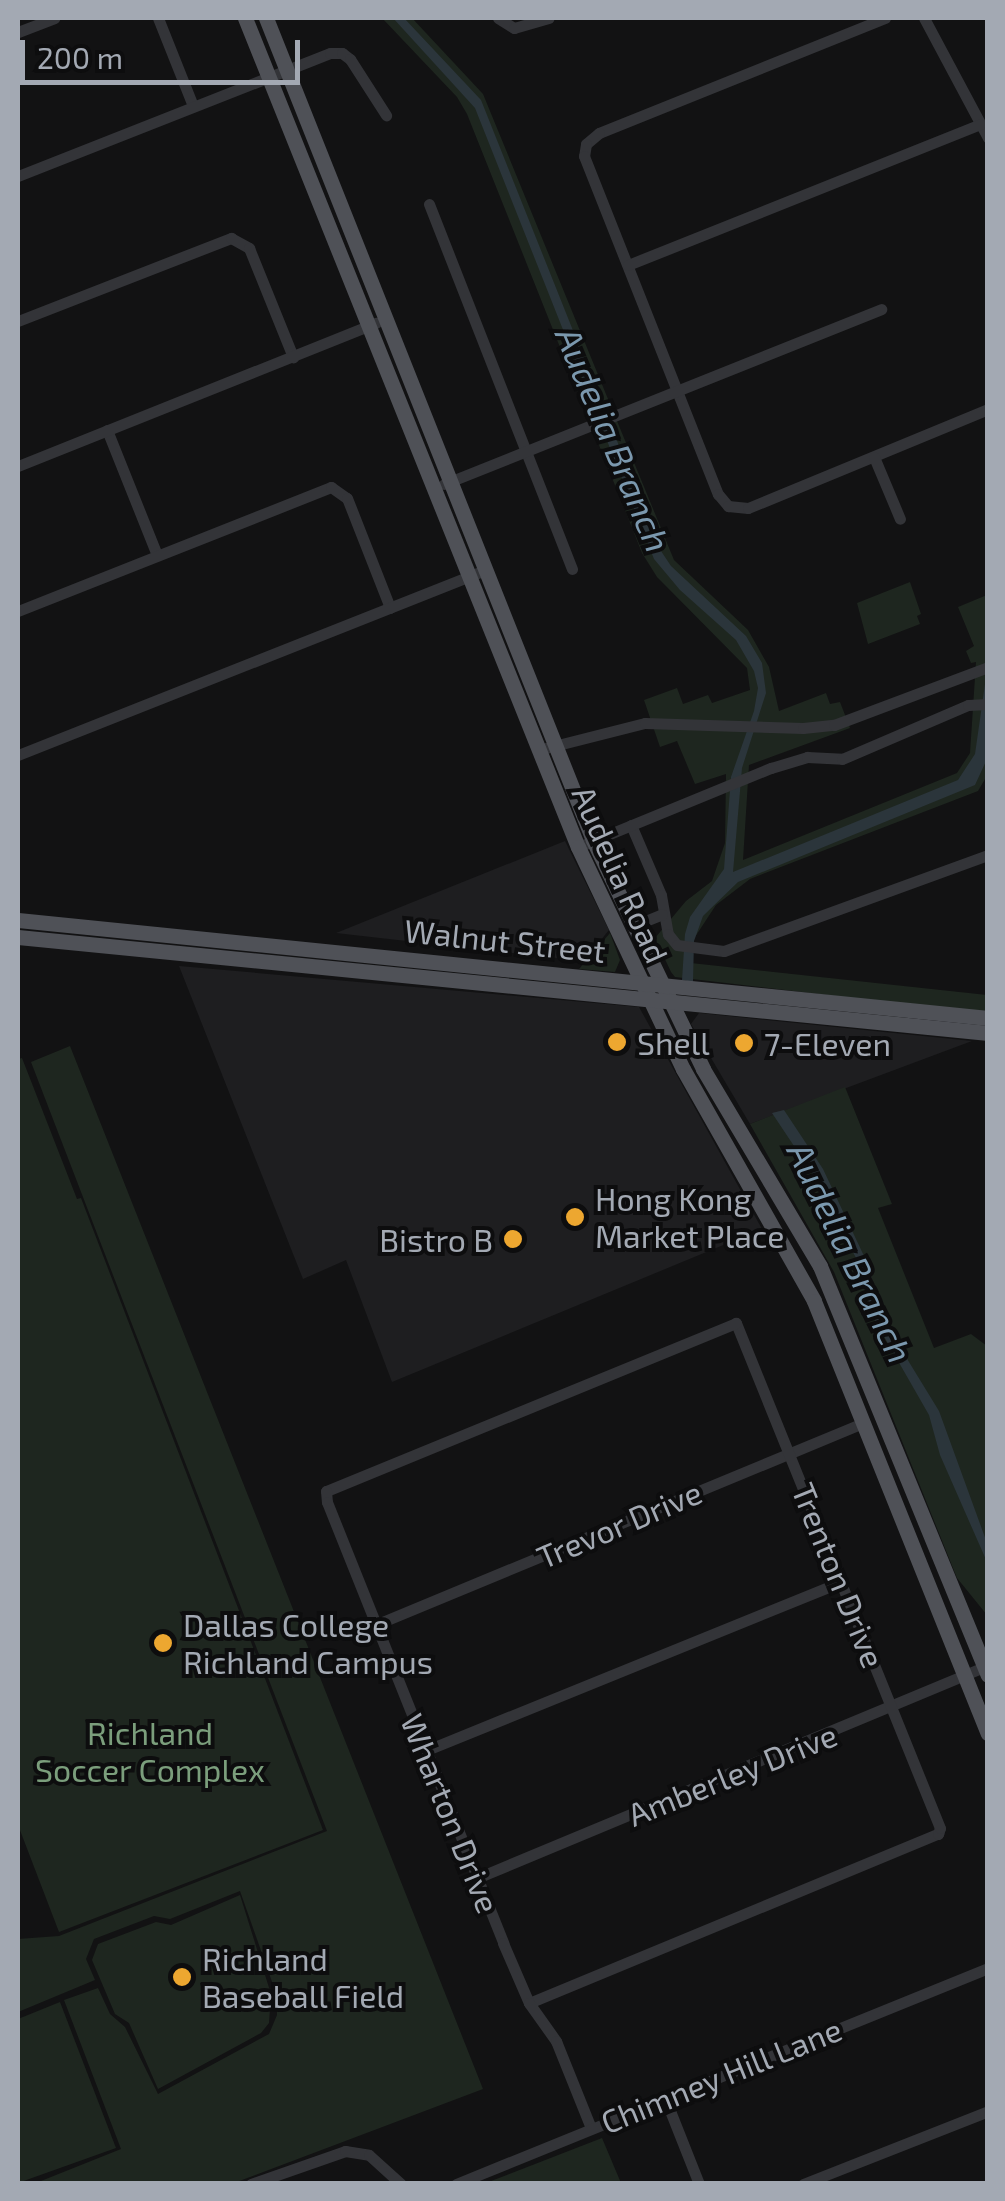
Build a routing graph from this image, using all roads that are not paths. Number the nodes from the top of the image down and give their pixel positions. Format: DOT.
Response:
graph roads {
  1 [pos="54,18"];
  2 [pos="158,18"];
  3 [pos="245,18"];
  4 [pos="266,18"];
  5 [pos="498,18"];
  6 [pos="549,18"];
  7 [pos="885,18"];
  8 [pos="924,18"];
  9 [pos="18,32"];
  10 [pos="287,69"];
  11 [pos="268,76"];
  12 [pos="193,106"];
  13 [pos="386,116"];
  14 [pos="980,124"];
  15 [pos="988,138"];
  16 [pos="18,176"];
  17 [pos="429,204"];
  18 [pos="628,265"];
  19 [pos="881,309"];
  20 [pos="386,319"];
  21 [pos="18,321"];
  22 [pos="368,326"];
  23 [pos="293,357"];
  24 [pos="678,390"];
  25 [pos="988,409"];
  26 [pos="108,430"];
  27 [pos="525,451"];
  28 [pos="874,457"];
  29 [pos="18,466"];
  30 [pos="450,481"];
  31 [pos="433,488"];
  32 [pos="900,519"];
  33 [pos="158,555"];
  34 [pos="572,569"];
  35 [pos="485,570"];
  36 [pos="468,576"];
  37 [pos="390,608"];
  38 [pos="18,611"];
  39 [pos="987,668"];
  40 [pos="988,704"];
  41 [pos="546,750"];
  42 [pos="18,756"];
  43 [pos="633,824"];
  44 [pos="586,844"];
  45 [pos="988,855"];
  46 [pos="662,914"];
  47 [pos="18,920"];
  48 [pos="47,922"];
  49 [pos="633,926"];
  50 [pos="18,928"];
  51 [pos="18,937"];
  52 [pos="191,945"];
  53 [pos="350,961"];
  54 [pos="638,981"];
  55 [pos="663,991"];
  56 [pos="646,997"];
  57 [pos="988,1018"];
  58 [pos="988,1033"];
  59 [pos="786,1208"];
  60 [pos="769,1216"];
  61 [pos="882,1415"];
  62 [pos="863,1423"];
  63 [pos="791,1453"];
  64 [pos="326,1491"];
  65 [pos="841,1582"];
  66 [pos="955,1595"];
  67 [pos="935,1603"];
  68 [pos="375,1625"];
  69 [pos="986,1671"];
  70 [pos="964,1675"];
  71 [pos="890,1705"];
  72 [pos="988,1732"];
  73 [pos="427,1750"];
  74 [pos="477,1878"];
  75 [pos="988,1968"];
  76 [pos="530,2003"];
  77 [pos="665,2098"];
  78 [pos="988,2110"];
  79 [pos="591,2128"];
  80 [pos="252,2184"];
  81 [pos="401,2184"];
  82 [pos="456,2184"];
  83 [pos="699,2184"];
  84 [pos="804,2184"];
  1 -- 9 [label="street"];
  2 -- 12 [label="street"];
  3 -- 11 [label="main road, Audelia Road"];
  4 -- 10 [label="main road, Audelia Road"];
  5 -- 6 [label="street"];
  7 -- 18 [label="street"];
  8 -- 14 [label="street"];
  10 -- 11 [label="street"];
  10 -- 13 [label="street"];
  10 -- 20 [label="main road, Audelia Road"];
  11 -- 12 [label="street"];
  11 -- 22 [label="main road, Audelia Road"];
  12 -- 16 [label="street"];
  14 -- 15 [label="street"];
  14 -- 18 [label="street"];
  17 -- 27 [label="street"];
  18 -- 24 [label="street"];
  19 -- 24 [label="street"];
  20 -- 22 [label="street"];
  20 -- 30 [label="main road, Audelia Road"];
  21 -- 23 [label="street"];
  22 -- 23 [label="street"];
  22 -- 31 [label="main road, Audelia Road"];
  23 -- 26 [label="street"];
  24 -- 27 [label="street"];
  24 -- 28 [label="street"];
  25 -- 28 [label="street"];
  26 -- 29 [label="street"];
  26 -- 33 [label="street"];
  27 -- 30 [label="street"];
  27 -- 34 [label="street"];
  28 -- 32 [label="street"];
  30 -- 31 [label="street"];
  30 -- 35 [label="main road, Audelia Road"];
  31 -- 36 [label="main road, Audelia Road"];
  33 -- 37 [label="street"];
  33 -- 38 [label="street"];
  35 -- 36 [label="street"];
  35 -- 41 [label="main road, Audelia Road"];
  36 -- 37 [label="street"];
  36 -- 41 [label="main road, Audelia Road"];
  37 -- 42 [label="street"];
  39 -- 41 [label="street"];
  40 -- 43 [label="street"];
  41 -- 44 [label="main road, Audelia Road"];
  43 -- 44 [label="street"];
  43 -- 46 [label="street"];
  44 -- 49 [label="main road, Audelia Road"];
  44 -- 54 [label="main road, Audelia Road"];
  45 -- 46 [label="street"];
  46 -- 49 [label="street"];
  47 -- 48 [label="main road, Walnut Street"];
  48 -- 50 [label="main road"];
  48 -- 52 [label="main road, Walnut Street"];
  49 -- 55 [label="main road, Audelia Road"];
  51 -- 52 [label="main road, Walnut Street"];
  52 -- 53 [label="main road, Walnut Street"];
  53 -- 54 [label="main road, Walnut Street"];
  53 -- 56 [label="main road, Walnut Street"];
  54 -- 55 [label="main road, Walnut Street"];
  54 -- 56 [label="main road, Audelia Road"];
  55 -- 56 [label="main road, Walnut Street"];
  55 -- 57 [label="main road, Walnut Street"];
  55 -- 58 [label="main road, Walnut Street"];
  55 -- 59 [label="main road, Audelia Road"];
  56 -- 60 [label="main road, Audelia Road"];
  59 -- 60 [label="main road"];
  59 -- 61 [label="main road, Audelia Road"];
  60 -- 62 [label="main road, Audelia Road"];
  61 -- 62 [label="main road"];
  61 -- 66 [label="main road, Audelia Road"];
  62 -- 63 [label="street, Trevor Drive"];
  62 -- 67 [label="main road, Audelia Road"];
  63 -- 64 [label="street, Trenton Drive"];
  63 -- 65 [label="street, Trenton Drive"];
  63 -- 68 [label="street, Trevor Drive"];
  64 -- 68 [label="street, Wharton Drive"];
  65 -- 71 [label="street, Trenton Drive"];
  65 -- 73 [label="street"];
  66 -- 67 [label="main road"];
  66 -- 69 [label="main road, Audelia Road"];
  67 -- 70 [label="main road, Audelia Road"];
  68 -- 73 [label="street, Wharton Drive"];
  69 -- 70 [label="street, Amberley Drive"];
  70 -- 71 [label="street, Amberley Drive"];
  70 -- 72 [label="main road, Audelia Road"];
  71 -- 74 [label="street, Amberley Drive"];
  71 -- 76 [label="street, Trenton Drive"];
  73 -- 74 [label="street, Wharton Drive"];
  74 -- 76 [label="street, Wharton Drive"];
  75 -- 77 [label="street, Chimney Hill Lane"];
  76 -- 79 [label="street, Wharton Drive"];
  77 -- 79 [label="street, Chimney Hill Lane"];
  77 -- 83 [label="street"];
  78 -- 84 [label="street"];
  79 -- 82 [label="street, Chimney Hill Lane"];
  80 -- 81 [label="street"];
}
